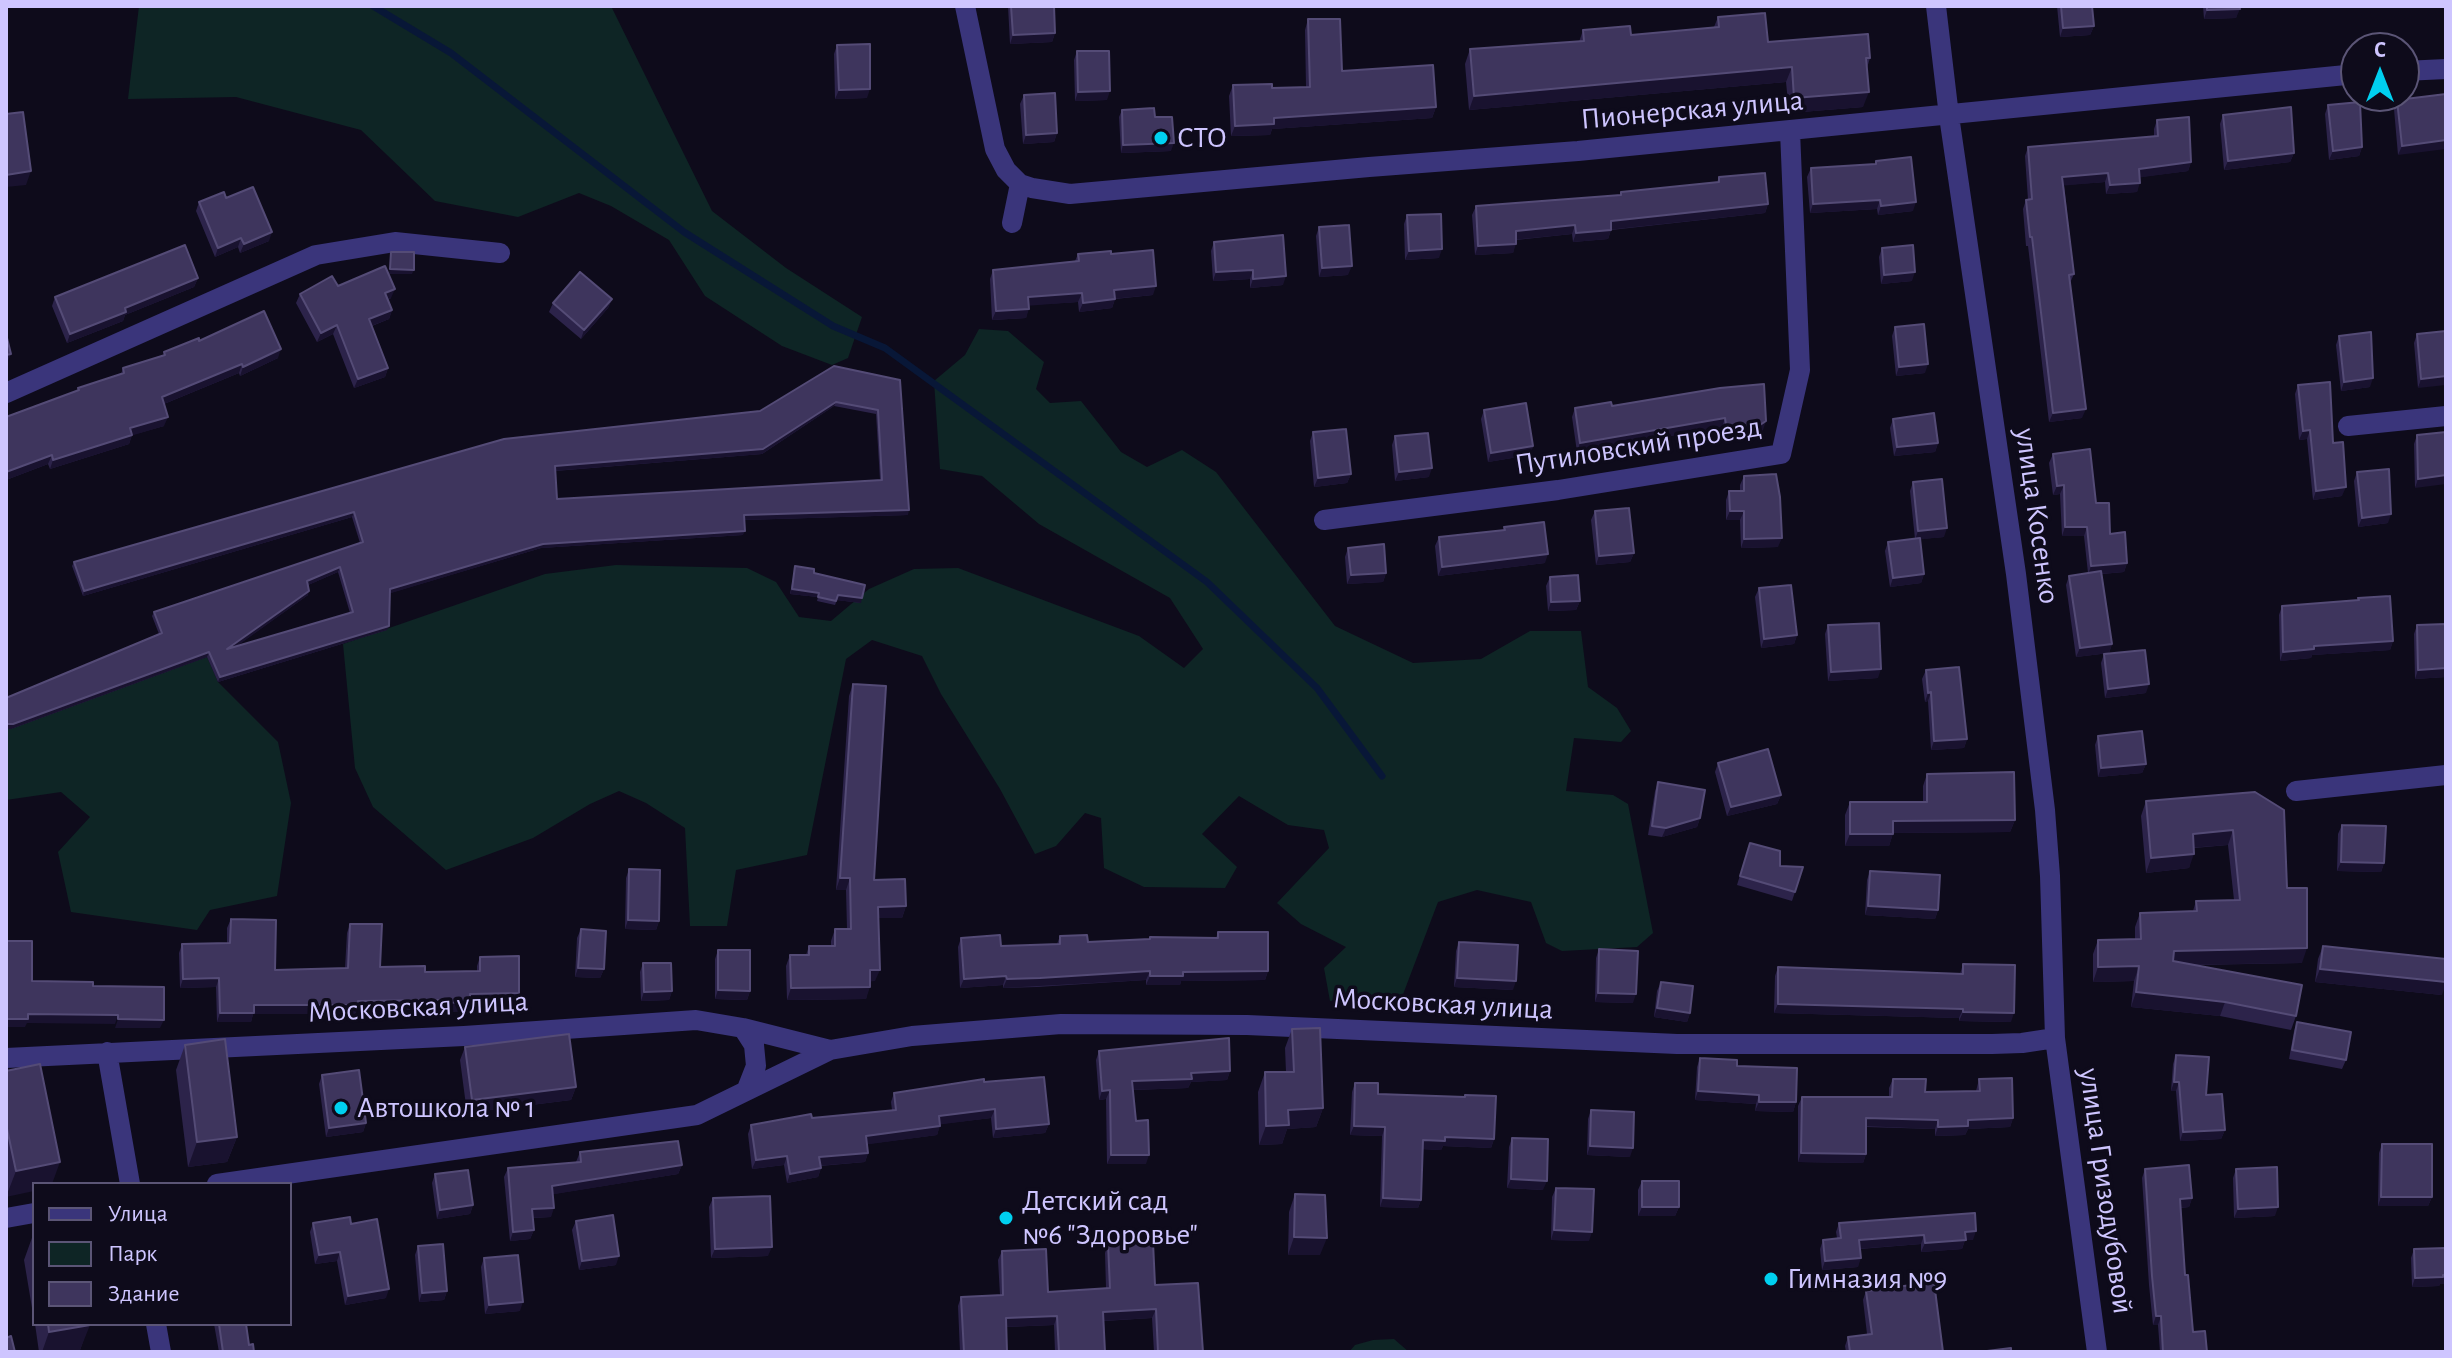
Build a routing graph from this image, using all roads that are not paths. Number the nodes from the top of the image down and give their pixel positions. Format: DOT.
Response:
graph roads {
  1 [pos="965,6"];
  2 [pos="1936,6"];
  3 [pos="2446,69"];
  4 [pos="2420,70"];
  5 [pos="2340,76"];
  6 [pos="1949,116"];
  7 [pos="1790,131"];
  8 [pos="1026,186"];
  9 [pos="1012,223"];
  10 [pos="500,253"];
  11 [pos="6,393"];
  12 [pos="2446,416"];
  13 [pos="2348,426"];
  14 [pos="1324,520"];
  15 [pos="2446,775"];
  16 [pos="2296,791"];
  17 [pos="743,1028"];
  18 [pos="2055,1038"];
  19 [pos="830,1050"];
  20 [pos="107,1052"];
  21 [pos="6,1058"];
  22 [pos="747,1089"];
  23 [pos="130,1182"];
  24 [pos="231,1182"];
  25 [pos="32,1213"];
  26 [pos="6,1218"];
  27 [pos="156,1326"];
  28 [pos="161,1352"];
  29 [pos="2097,1352"];
  1 -- 8 [label="street"];
  2 -- 6 [label="street, улица Косенко"];
  3 -- 4 [label="street"];
  5 -- 6 [label="street, Пионерская улица"];
  6 -- 7 [label="street, Пионерская улица"];
  6 -- 18 [label="street, улица Косенко"];
  7 -- 8 [label="street, Пионерская улица"];
  7 -- 14 [label="street, Путиловский проезд"];
  8 -- 9 [label="street"];
  10 -- 11 [label="street"];
  12 -- 13 [label="street"];
  15 -- 16 [label="street"];
  17 -- 19 [label="street, Московская улица"];
  17 -- 20 [label="street, Московская улица"];
  17 -- 22 [label="street"];
  18 -- 19 [label="street, Московская улица"];
  18 -- 29 [label="street, улица Гризодубовой"];
  19 -- 22 [label="street, Московская улица"];
  20 -- 21 [label="street, Московская улица"];
  20 -- 23 [label="street"];
  22 -- 24 [label="street, Московская улица"];
  25 -- 26 [label="street"];
  27 -- 28 [label="street"];
}
